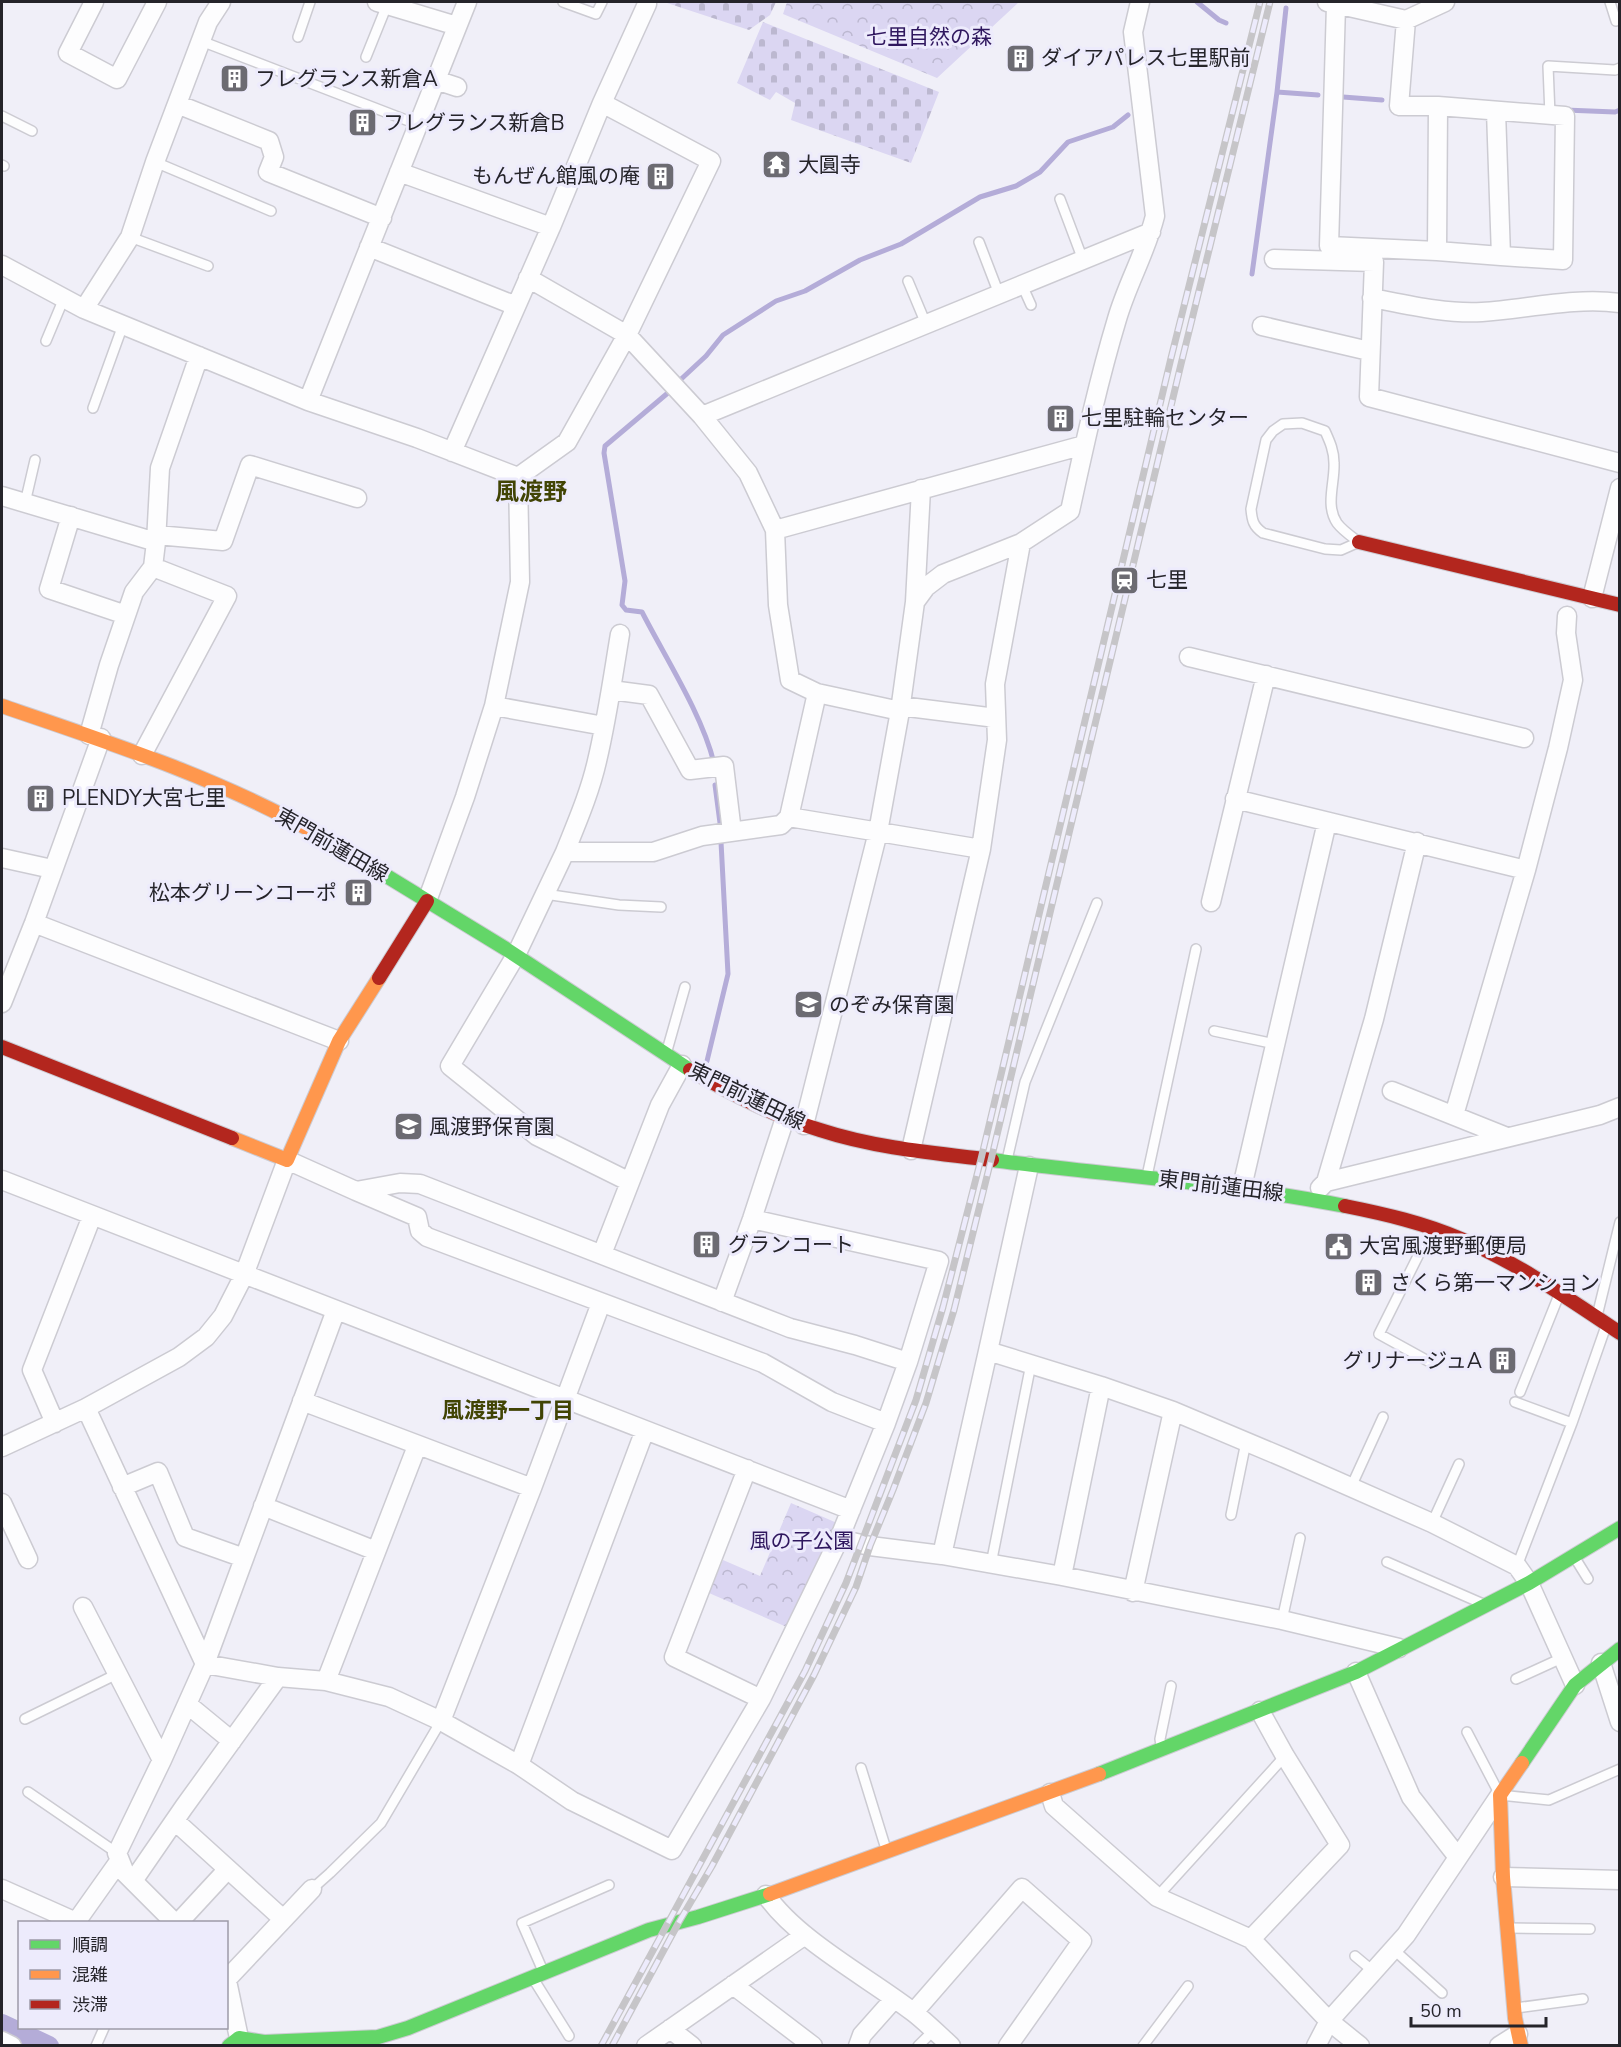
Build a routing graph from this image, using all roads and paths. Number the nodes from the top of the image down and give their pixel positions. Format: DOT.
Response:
graph roads {
  1 [pos="94,2"];
  2 [pos="157,2"];
  3 [pos="310,2"];
  4 [pos="467,2"];
  5 [pos="563,2"];
  6 [pos="602,2"];
  7 [pos="1140,2"];
  8 [pos="1445,2"];
  9 [pos="1610,2"];
  10 [pos="216,3"];
  11 [pos="382,3"];
  12 [pos="1332,3"];
  13 [pos="647,4"];
  14 [pos="1406,20"];
  15 [pos="1620,20"];
  16 [pos="458,26"];
  17 [pos="298,37"];
  18 [pos="201,41"];
  19 [pos="366,57"];
  20 [pos="1620,68"];
  21 [pos="436,80"];
  22 [pos="457,87"];
  23 [pos="602,103"];
  24 [pos="177,104"];
  25 [pos="1438,105"];
  26 [pos="1496,111"];
  27 [pos="1550,115"];
  28 [pos="2,116"];
  29 [pos="419,125"];
  30 [pos="32,131"];
  31 [pos="155,162"];
  32 [pos="399,172"];
  33 [pos="1060,199"];
  34 [pos="271,211"];
  35 [pos="382,218"];
  36 [pos="551,227"];
  37 [pos="1151,232"];
  38 [pos="130,237"];
  39 [pos="979,242"];
  40 [pos="369,247"];
  41 [pos="1437,250"];
  42 [pos="1501,256"];
  43 [pos="1274,259"];
  44 [pos="1083,260"];
  45 [pos="2,265"];
  46 [pos="208,266"];
  47 [pos="528,278"];
  48 [pos="908,281"];
  49 [pos="1022,285"];
  50 [pos="999,294"];
  51 [pos="64,298"];
  52 [pos="1372,298"];
  53 [pos="1620,303"];
  54 [pos="1032,305"];
  55 [pos="516,306"];
  56 [pos="84,309"];
  57 [pos="926,324"];
  58 [pos="123,325"];
  59 [pos="1262,326"];
  60 [pos="627,335"];
  61 [pos="46,341"];
  62 [pos="1369,351"];
  63 [pos="198,356"];
  64 [pos="308,401"];
  65 [pos="93,408"];
  66 [pos="702,416"];
  67 [pos="1084,445"];
  68 [pos="452,452"];
  69 [pos="35,460"];
  70 [pos="1620,463"];
  71 [pos="518,477"];
  72 [pos="1620,488"];
  73 [pos="921,489"];
  74 [pos="2,496"];
  75 [pos="357,498"];
  76 [pos="25,503"];
  77 [pos="71,516"];
  78 [pos="775,530"];
  79 [pos="156,538"];
  80 [pos="1359,542"];
  81 [pos="1021,543"];
  82 [pos="153,567"];
  83 [pos="1592,598"];
  84 [pos="915,602"];
  85 [pos="1620,605"];
  86 [pos="126,615"];
  87 [pos="1568,616"];
  88 [pos="620,634"];
  89 [pos="1189,657"];
  90 [pos="1266,675"];
  91 [pos="611,690"];
  92 [pos="817,693"];
  93 [pos="494,706"];
  94 [pos="900,709"];
  95 [pos="3,711"];
  96 [pos="996,718"];
  97 [pos="604,726"];
  98 [pos="95,736"];
  99 [pos="1524,738"];
  100 [pos="142,755"];
  101 [pos="1235,799"];
  102 [pos="789,818"];
  103 [pos="1327,822"];
  104 [pos="732,832"];
  105 [pos="879,832"];
  106 [pos="1417,842"];
  107 [pos="981,849"];
  108 [pos="565,852"];
  109 [pos="2,858"];
  110 [pos="52,869"];
  111 [pos="1526,870"];
  112 [pos="545,894"];
  113 [pos="427,901"];
  114 [pos="1211,902"];
  115 [pos="1097,903"];
  116 [pos="661,907"];
  117 [pos="34,922"];
  118 [pos="1196,950"];
  119 [pos="516,955"];
  120 [pos="685,987"];
  121 [pos="2,1004"];
  122 [pos="1214,1031"];
  123 [pos="339,1041"];
  124 [pos="1275,1044"];
  125 [pos="2,1047"];
  126 [pos="666,1054"];
  127 [pos="682,1065"];
  128 [pos="1392,1091"];
  129 [pos="1620,1107"];
  130 [pos="1454,1115"];
  131 [pos="785,1118"];
  132 [pos="804,1125"];
  133 [pos="1507,1137"];
  134 [pos="911,1150"];
  135 [pos="287,1160"];
  136 [pos="1006,1163"];
  137 [pos="1029,1166"];
  138 [pos="1147,1176"];
  139 [pos="2,1180"];
  140 [pos="630,1182"];
  141 [pos="1326,1182"];
  142 [pos="1242,1187"];
  143 [pos="436,1190"];
  144 [pos="356,1191"];
  145 [pos="1310,1198"];
  146 [pos="92,1216"];
  147 [pos="417,1217"];
  148 [pos="752,1219"];
  149 [pos="1620,1222"];
  150 [pos="1432,1228"];
  151 [pos="602,1254"];
  152 [pos="244,1275"];
  153 [pos="1560,1293"];
  154 [pos="722,1302"];
  155 [pos="601,1303"];
  156 [pos="336,1310"];
  157 [pos="1602,1321"];
  158 [pos="1620,1333"];
  159 [pos="988,1351"];
  160 [pos="1428,1361"];
  161 [pos="908,1362"];
  162 [pos="1031,1364"];
  163 [pos="1101,1386"];
  164 [pos="1520,1392"];
  165 [pos="565,1400"];
  166 [pos="302,1401"];
  167 [pos="1515,1402"];
  168 [pos="86,1408"];
  169 [pos="1173,1411"];
  170 [pos="1383,1417"];
  171 [pos="55,1423"];
  172 [pos="886,1423"];
  173 [pos="1572,1423"];
  174 [pos="645,1430"];
  175 [pos="1246,1442"];
  176 [pos="417,1446"];
  177 [pos="2,1447"];
  178 [pos="1459,1464"];
  179 [pos="747,1469"];
  180 [pos="122,1487"];
  181 [pos="1352,1487"];
  182 [pos="532,1488"];
  183 [pos="2,1503"];
  184 [pos="263,1506"];
  185 [pos="851,1510"];
  186 [pos="1231,1515"];
  187 [pos="1432,1523"];
  188 [pos="1620,1528"];
  189 [pos="1300,1538"];
  190 [pos="839,1539"];
  191 [pos="376,1551"];
  192 [pos="942,1555"];
  193 [pos="1574,1556"];
  194 [pos="244,1558"];
  195 [pos="28,1559"];
  196 [pos="1387,1562"];
  197 [pos="991,1564"];
  198 [pos="1517,1566"];
  199 [pos="1062,1576"];
  200 [pos="1588,1579"];
  201 [pos="1529,1583"];
  202 [pos="1133,1592"];
  203 [pos="1486,1605"];
  204 [pos="82,1607"];
  205 [pos="1282,1620"];
  206 [pos="1399,1648"];
  207 [pos="1620,1649"];
  208 [pos="1562,1658"];
  209 [pos="1601,1663"];
  210 [pos="205,1665"];
  211 [pos="1356,1672"];
  212 [pos="117,1674"];
  213 [pos="278,1677"];
  214 [pos="1516,1680"];
  215 [pos="326,1681"];
  216 [pos="1575,1685"];
  217 [pos="1171,1686"];
  218 [pos="761,1699"];
  219 [pos="187,1704"];
  220 [pos="1260,1711"];
  221 [pos="25,1719"];
  222 [pos="441,1721"];
  223 [pos="1620,1722"];
  224 [pos="1467,1732"];
  225 [pos="232,1741"];
  226 [pos="1162,1749"];
  227 [pos="1285,1756"];
  228 [pos="162,1760"];
  229 [pos="519,1765"];
  230 [pos="861,1768"];
  231 [pos="1620,1769"];
  232 [pos="28,1792"];
  233 [pos="1050,1793"];
  234 [pos="1500,1795"];
  235 [pos="175,1821"];
  236 [pos="886,1851"];
  237 [pos="1457,1856"];
  238 [pos="118,1857"];
  239 [pos="228,1869"];
  240 [pos="1503,1877"];
  241 [pos="1620,1880"];
  242 [pos="133,1881"];
  243 [pos="609,1885"];
  244 [pos="312,1888"];
  245 [pos="2,1889"];
  246 [pos="766,1895"];
  247 [pos="1157,1897"];
  248 [pos="283,1920"];
  249 [pos="71,1921"];
  250 [pos="77,1921"];
  251 [pos="172,1921"];
  252 [pos="181,1921"];
  253 [pos="1507,1928"];
  254 [pos="1590,1929"];
  255 [pos="805,1935"];
  256 [pos="1251,1939"];
  257 [pos="1393,1949"];
  258 [pos="1355,1956"];
  259 [pos="1373,1971"];
  260 [pos="538,1975"];
  261 [pos="228,1976"];
  262 [pos="733,1985"];
  263 [pos="228,1986"];
  264 [pos="1188,1986"];
  265 [pos="1442,1993"];
  266 [pos="894,1999"];
  267 [pos="1583,1999"];
  268 [pos="1514,2008"];
  269 [pos="914,2012"];
  270 [pos="1329,2021"];
  271 [pos="104,2029"];
  272 [pos="670,2029"];
  273 [pos="933,2030"];
  274 [pos="569,2037"];
  275 [pos="1520,2040"];
  276 [pos="2,2041"];
  277 [pos="234,2042"];
  278 [pos="266,2044"];
  279 [pos="12,2046"];
  280 [pos="96,2046"];
  281 [pos="646,2046"];
  282 [pos="692,2046"];
  283 [pos="813,2046"];
  284 [pos="858,2046"];
  285 [pos="918,2046"];
  286 [pos="951,2046"];
  287 [pos="1008,2046"];
  288 [pos="1143,2046"];
  289 [pos="1316,2046"];
  290 [pos="1360,2046"];
  291 [pos="1499,2046"];
  1 -- 2 [label="street"];
  3 -- 17 [label="lane"];
  4 -- 16 [label="street"];
  5 -- 6 [label="lane"];
  7 -- 37 [label="street"];
  8 -- 14 [label="street"];
  9 -- 15 [label="lane"];
  10 -- 18 [label="street"];
  11 -- 16 [label="street"];
  11 -- 19 [label="lane"];
  12 -- 14 [label="street"];
  12 -- 41 [label="street"];
  13 -- 23 [label="street"];
  14 -- 25 [label="street"];
  16 -- 21 [label="street"];
  18 -- 24 [label="street"];
  18 -- 29 [label="lane"];
  20 -- 27 [label="lane"];
  21 -- 22 [label="street"];
  21 -- 29 [label="street"];
  23 -- 36 [label="street"];
  23 -- 60 [label="street"];
  24 -- 31 [label="street"];
  24 -- 35 [label="street"];
  25 -- 26 [label="street"];
  25 -- 41 [label="street"];
  26 -- 27 [label="street"];
  26 -- 42 [label="street"];
  27 -- 42 [label="street"];
  28 -- 30 [label="lane"];
  29 -- 32 [label="street"];
  31 -- 34 [label="lane"];
  31 -- 38 [label="street"];
  32 -- 35 [label="street"];
  32 -- 36 [label="street"];
  33 -- 44 [label="lane"];
  35 -- 40 [label="street"];
  36 -- 47 [label="street"];
  37 -- 44 [label="street"];
  37 -- 67 [label="street"];
  38 -- 46 [label="lane"];
  38 -- 56 [label="street"];
  39 -- 50 [label="lane"];
  40 -- 55 [label="street"];
  40 -- 64 [label="street"];
  41 -- 42 [label="street"];
  43 -- 52 [label="street"];
  44 -- 49 [label="street"];
  45 -- 51 [label="street"];
  47 -- 55 [label="street"];
  47 -- 60 [label="street"];
  48 -- 57 [label="lane"];
  49 -- 50 [label="street"];
  49 -- 54 [label="lane"];
  50 -- 57 [label="street"];
  51 -- 56 [label="street"];
  51 -- 61 [label="lane"];
  52 -- 53 [label="street"];
  52 -- 62 [label="street"];
  55 -- 68 [label="street"];
  56 -- 58 [label="street"];
  57 -- 66 [label="street"];
  58 -- 63 [label="street"];
  58 -- 65 [label="lane"];
  59 -- 62 [label="street"];
  60 -- 66 [label="street"];
  60 -- 71 [label="street"];
  62 -- 70 [label="street"];
  63 -- 64 [label="street"];
  63 -- 79 [label="street"];
  64 -- 68 [label="street"];
  66 -- 78 [label="street"];
  67 -- 73 [label="street"];
  67 -- 81 [label="street"];
  68 -- 71 [label="street"];
  69 -- 76 [label="lane"];
  71 -- 93 [label="street"];
  72 -- 83 [label="street"];
  73 -- 78 [label="street"];
  73 -- 84 [label="street"];
  74 -- 76 [label="street"];
  75 -- 79 [label="street"];
  76 -- 77 [label="street"];
  77 -- 79 [label="street"];
  77 -- 86 [label="street"];
  78 -- 92 [label="street"];
  79 -- 82 [label="street"];
  80 -- 80 [label="lane"];
  80 -- 83 [label="street"];
  81 -- 84 [label="street"];
  81 -- 96 [label="street"];
  82 -- 86 [label="street"];
  82 -- 100 [label="street"];
  83 -- 85 [label="street"];
  84 -- 94 [label="street"];
  86 -- 98 [label="street"];
  87 -- 111 [label="street"];
  88 -- 91 [label="street"];
  89 -- 90 [label="street"];
  90 -- 99 [label="street"];
  90 -- 101 [label="street"];
  91 -- 97 [label="street"];
  91 -- 104 [label="street"];
  92 -- 94 [label="street"];
  92 -- 102 [label="street"];
  93 -- 97 [label="street"];
  93 -- 113 [label="street"];
  94 -- 96 [label="street"];
  94 -- 105 [label="street"];
  95 -- 98 [label="street, 東門前蓮田線"];
  96 -- 107 [label="street"];
  97 -- 108 [label="street"];
  98 -- 100 [label="street, 東門前蓮田線"];
  98 -- 110 [label="street"];
  100 -- 113 [label="street, 東門前蓮田線"];
  101 -- 103 [label="street"];
  101 -- 114 [label="street"];
  102 -- 104 [label="street"];
  102 -- 105 [label="street"];
  103 -- 106 [label="street"];
  103 -- 124 [label="street"];
  104 -- 108 [label="street"];
  105 -- 107 [label="street"];
  105 -- 132 [label="street"];
  106 -- 111 [label="street"];
  106 -- 141 [label="street"];
  107 -- 134 [label="street"];
  108 -- 112 [label="street"];
  109 -- 110 [label="street"];
  110 -- 117 [label="street"];
  111 -- 130 [label="street"];
  112 -- 116 [label="lane"];
  112 -- 119 [label="street"];
  113 -- 119 [label="street, 東門前蓮田線"];
  113 -- 123 [label="street"];
  115 -- 136 [label="lane"];
  117 -- 121 [label="street"];
  117 -- 123 [label="street"];
  118 -- 138 [label="lane"];
  119 -- 126 [label="street, 東門前蓮田線"];
  119 -- 140 [label="street"];
  120 -- 126 [label="lane"];
  122 -- 124 [label="lane"];
  123 -- 135 [label="street"];
  124 -- 142 [label="street"];
  125 -- 135 [label="street"];
  126 -- 127 [label="street, 東門前蓮田線"];
  127 -- 131 [label="street, 東門前蓮田線"];
  127 -- 140 [label="street"];
  128 -- 130 [label="street"];
  129 -- 133 [label="street"];
  130 -- 133 [label="street"];
  131 -- 132 [label="street, 東門前蓮田線"];
  131 -- 148 [label="street"];
  132 -- 134 [label="street, 東門前蓮田線"];
  133 -- 141 [label="street"];
  134 -- 136 [label="street, 東門前蓮田線"];
  135 -- 144 [label="street"];
  135 -- 152 [label="street"];
  136 -- 137 [label="street, 東門前蓮田線"];
  137 -- 138 [label="street, 東門前蓮田線"];
  137 -- 159 [label="street"];
  138 -- 142 [label="street, 東門前蓮田線"];
  139 -- 146 [label="street"];
  140 -- 151 [label="street"];
  141 -- 145 [label="street"];
  142 -- 145 [label="street, 東門前蓮田線"];
  143 -- 144 [label="street"];
  143 -- 147 [label="street"];
  143 -- 151 [label="street"];
  144 -- 147 [label="street"];
  145 -- 150 [label="street, 東門前蓮田線"];
  146 -- 152 [label="street"];
  146 -- 171 [label="street"];
  147 -- 155 [label="street"];
  148 -- 154 [label="street"];
  148 -- 161 [label="street"];
  149 -- 157 [label="lane"];
  150 -- 153 [label="street, 東門前蓮田線"];
  150 -- 160 [label="lane"];
  151 -- 154 [label="street"];
  152 -- 156 [label="street"];
  152 -- 168 [label="street"];
  153 -- 157 [label="street, 東門前蓮田線"];
  153 -- 164 [label="lane"];
  154 -- 161 [label="street"];
  155 -- 165 [label="street"];
  155 -- 172 [label="street"];
  156 -- 165 [label="street"];
  156 -- 166 [label="street"];
  157 -- 158 [label="street, 東門前蓮田線"];
  157 -- 173 [label="lane"];
  159 -- 162 [label="street"];
  159 -- 192 [label="street"];
  161 -- 172 [label="street"];
  162 -- 163 [label="street"];
  162 -- 197 [label="lane"];
  163 -- 169 [label="street"];
  163 -- 199 [label="street"];
  165 -- 174 [label="street"];
  165 -- 182 [label="street"];
  166 -- 176 [label="street"];
  166 -- 184 [label="street"];
  167 -- 173 [label="lane"];
  168 -- 171 [label="street"];
  168 -- 180 [label="street"];
  169 -- 175 [label="street"];
  169 -- 202 [label="street"];
  170 -- 181 [label="lane"];
  171 -- 177 [label="street"];
  172 -- 185 [label="street"];
  173 -- 198 [label="lane"];
  174 -- 179 [label="street"];
  174 -- 229 [label="street"];
  175 -- 181 [label="street"];
  175 -- 186 [label="lane"];
  176 -- 182 [label="street"];
  176 -- 191 [label="street"];
  178 -- 187 [label="lane"];
  179 -- 185 [label="street"];
  179 -- 218 [label="street"];
  180 -- 194 [label="street"];
  180 -- 210 [label="street"];
  181 -- 187 [label="street"];
  182 -- 222 [label="street"];
  183 -- 195 [label="street"];
  184 -- 191 [label="street"];
  184 -- 194 [label="street"];
  185 -- 190 [label="street"];
  187 -- 198 [label="street"];
  188 -- 193 [label="street"];
  189 -- 205 [label="lane"];
  190 -- 192 [label="street"];
  190 -- 218 [label="street"];
  191 -- 215 [label="street"];
  192 -- 197 [label="street"];
  193 -- 200 [label="lane"];
  193 -- 201 [label="street"];
  194 -- 210 [label="street"];
  196 -- 203 [label="lane"];
  197 -- 199 [label="street"];
  198 -- 201 [label="street"];
  199 -- 202 [label="street"];
  201 -- 203 [label="street"];
  201 -- 208 [label="street"];
  202 -- 205 [label="street"];
  203 -- 206 [label="street"];
  204 -- 212 [label="street"];
  205 -- 206 [label="street"];
  206 -- 211 [label="street"];
  207 -- 209 [label="street"];
  208 -- 214 [label="lane"];
  208 -- 216 [label="street"];
  209 -- 216 [label="street"];
  209 -- 223 [label="street"];
  210 -- 213 [label="street"];
  210 -- 219 [label="street"];
  211 -- 220 [label="street"];
  211 -- 237 [label="street"];
  212 -- 221 [label="lane"];
  212 -- 228 [label="street"];
  213 -- 215 [label="street"];
  213 -- 225 [label="street"];
  215 -- 222 [label="street"];
  216 -- 234 [label="street"];
  217 -- 226 [label="lane"];
  218 -- 229 [label="street"];
  219 -- 225 [label="street"];
  219 -- 228 [label="street"];
  220 -- 226 [label="street"];
  220 -- 227 [label="street"];
  222 -- 229 [label="street"];
  222 -- 244 [label="lane"];
  224 -- 234 [label="lane"];
  225 -- 235 [label="street"];
  226 -- 233 [label="street"];
  227 -- 247 [label="lane"];
  227 -- 256 [label="street"];
  228 -- 238 [label="street"];
  230 -- 236 [label="lane"];
  231 -- 234 [label="lane"];
  232 -- 238 [label="lane"];
  233 -- 236 [label="street"];
  233 -- 247 [label="street"];
  234 -- 237 [label="street"];
  234 -- 240 [label="street"];
  235 -- 239 [label="street"];
  235 -- 242 [label="street"];
  236 -- 246 [label="street"];
  237 -- 257 [label="street"];
  238 -- 242 [label="street"];
  238 -- 250 [label="street"];
  239 -- 248 [label="street"];
  239 -- 252 [label="street"];
  240 -- 241 [label="street"];
  240 -- 253 [label="street"];
  242 -- 251 [label="street"];
  243 -- 260 [label="lane"];
  244 -- 248 [label="street"];
  245 -- 249 [label="street"];
  246 -- 255 [label="street"];
  246 -- 260 [label="street"];
  247 -- 256 [label="street"];
  248 -- 261 [label="street"];
  253 -- 254 [label="lane"];
  253 -- 268 [label="street"];
  255 -- 262 [label="street"];
  255 -- 266 [label="street"];
  256 -- 270 [label="street"];
  257 -- 259 [label="street"];
  257 -- 265 [label="lane"];
  258 -- 259 [label="lane"];
  259 -- 270 [label="street"];
  260 -- 274 [label="lane"];
  260 -- 278 [label="street"];
  262 -- 272 [label="street"];
  262 -- 283 [label="street"];
  263 -- 277 [label="street"];
  264 -- 288 [label="lane"];
  266 -- 269 [label="street"];
  266 -- 284 [label="street"];
  267 -- 268 [label="lane"];
  268 -- 275 [label="street"];
  269 -- 273 [label="street"];
  269 -- 287 [label="street"];
  270 -- 289 [label="street"];
  270 -- 290 [label="street"];
  271 -- 280 [label="lane"];
  272 -- 281 [label="street"];
  272 -- 282 [label="street"];
  273 -- 285 [label="lane"];
  273 -- 286 [label="street"];
  275 -- 291 [label="street"];
  276 -- 279 [label="street"];
  277 -- 278 [label="street"];
}
